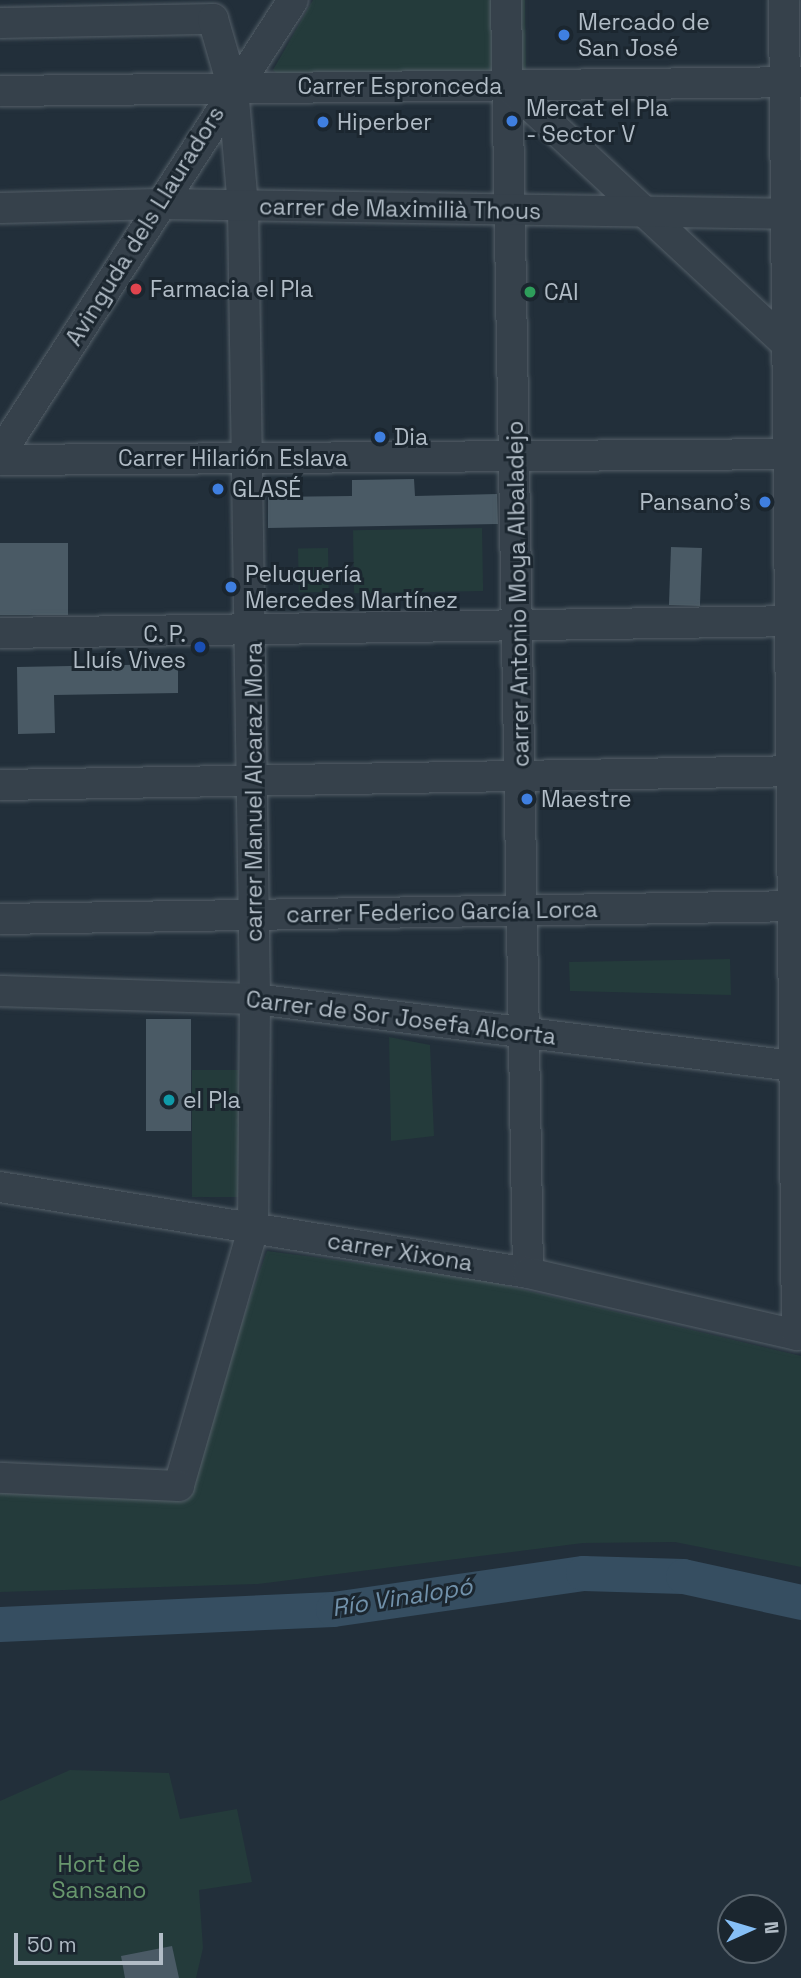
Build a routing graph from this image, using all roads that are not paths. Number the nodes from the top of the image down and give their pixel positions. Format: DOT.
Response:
graph roads {
  1 [pos="293,0"];
  2 [pos="506,0"];
  3 [pos="784,0"];
  4 [pos="0,23"];
  5 [pos="793,82"];
  6 [pos="508,85"];
  7 [pos="233,88"];
  8 [pos="0,91"];
  9 [pos="160,204"];
  10 [pos="243,207"];
  11 [pos="0,208"];
  12 [pos="511,210"];
  13 [pos="643,212"];
  14 [pos="795,214"];
  15 [pos="796,353"];
  16 [pos="0,454"];
  17 [pos="795,454"];
  18 [pos="245,458"];
  19 [pos="516,459"];
  20 [pos="0,460"];
  21 [pos="797,622"];
  22 [pos="519,625"];
  23 [pos="253,629"];
  24 [pos="0,633"];
  25 [pos="797,771"];
  26 [pos="521,776"];
  27 [pos="254,781"];
  28 [pos="0,785"];
  29 [pos="798,906"];
  30 [pos="522,911"];
  31 [pos="254,915"];
  32 [pos="0,919"];
  33 [pos="0,991"];
  34 [pos="255,999"];
  35 [pos="524,1033"];
  36 [pos="799,1055"];
  37 [pos="0,1187"];
  38 [pos="253,1229"];
  39 [pos="528,1273"];
  40 [pos="0,1478"];
  1 -- 7 [label="street, Avinguda dels Llauradors"];
  2 -- 6 [label="street, carrer Antonio Moya Albaladejo"];
  3 -- 5 [label="street"];
  4 -- 7 [label="street, carrer Manuel Alcaraz Mora"];
  5 -- 6 [label="street, Carrer Espronceda"];
  5 -- 14 [label="street"];
  6 -- 7 [label="street, Carrer Espronceda"];
  6 -- 12 [label="street, carrer Antonio Moya Albaladejo"];
  6 -- 13 [label="street"];
  7 -- 8 [label="street, Carrer Espronceda"];
  7 -- 9 [label="street, Avinguda dels Llauradors"];
  7 -- 10 [label="street, carrer Manuel Alcaraz Mora"];
  9 -- 10 [label="street, carrer de Maximilià Thous"];
  9 -- 11 [label="street, carrer de Maximilià Thous"];
  9 -- 16 [label="street, Avinguda dels Llauradors"];
  10 -- 12 [label="street, carrer de Maximilià Thous"];
  10 -- 18 [label="street, carrer Manuel Alcaraz Mora"];
  12 -- 13 [label="street, carrer de Maximilià Thous"];
  12 -- 19 [label="street, carrer Antonio Moya Albaladejo"];
  13 -- 14 [label="street, carrer de Maximilià Thous"];
  13 -- 15 [label="street"];
  14 -- 15 [label="street"];
  15 -- 17 [label="street"];
  17 -- 19 [label="street, Carrer Hilarión Eslava"];
  17 -- 21 [label="street"];
  18 -- 19 [label="street, Carrer Hilarión Eslava"];
  18 -- 20 [label="street, Carrer Hilarión Eslava"];
  18 -- 23 [label="street, carrer Manuel Alcaraz Mora"];
  19 -- 22 [label="street, carrer Antonio Moya Albaladejo"];
  21 -- 22 [label="street"];
  21 -- 25 [label="street"];
  22 -- 23 [label="street"];
  22 -- 26 [label="street, carrer Antonio Moya Albaladejo"];
  23 -- 24 [label="street"];
  23 -- 27 [label="street, carrer Manuel Alcaraz Mora"];
  25 -- 26 [label="street"];
  25 -- 29 [label="street"];
  26 -- 27 [label="street"];
  26 -- 30 [label="street, carrer Antonio Moya Albaladejo"];
  27 -- 28 [label="street"];
  27 -- 31 [label="street, carrer Manuel Alcaraz Mora"];
  29 -- 30 [label="street, carrer Federico García Lorca"];
  29 -- 36 [label="street"];
  30 -- 31 [label="street, carrer Federico García Lorca"];
  30 -- 35 [label="street, carrer Antonio Moya Albaladejo"];
  31 -- 32 [label="street, carrer Federico García Lorca"];
  31 -- 34 [label="street, carrer Manuel Alcaraz Mora"];
  33 -- 34 [label="street, Carrer de Sor Josefa Alcorta"];
  34 -- 35 [label="street, Carrer de Sor Josefa Alcorta"];
  34 -- 38 [label="street, carrer Manuel Alcaraz Mora"];
  35 -- 36 [label="street, Carrer de Sor Josefa Alcorta"];
  35 -- 39 [label="street, carrer Antonio Moya Albaladejo"];
  36 -- 39 [label="street, carrer Xixona"];
  37 -- 38 [label="street, carrer Xixona"];
  38 -- 39 [label="street, carrer Xixona"];
  38 -- 40 [label="street, carrer Manuel Alcaraz Mora"];
}
